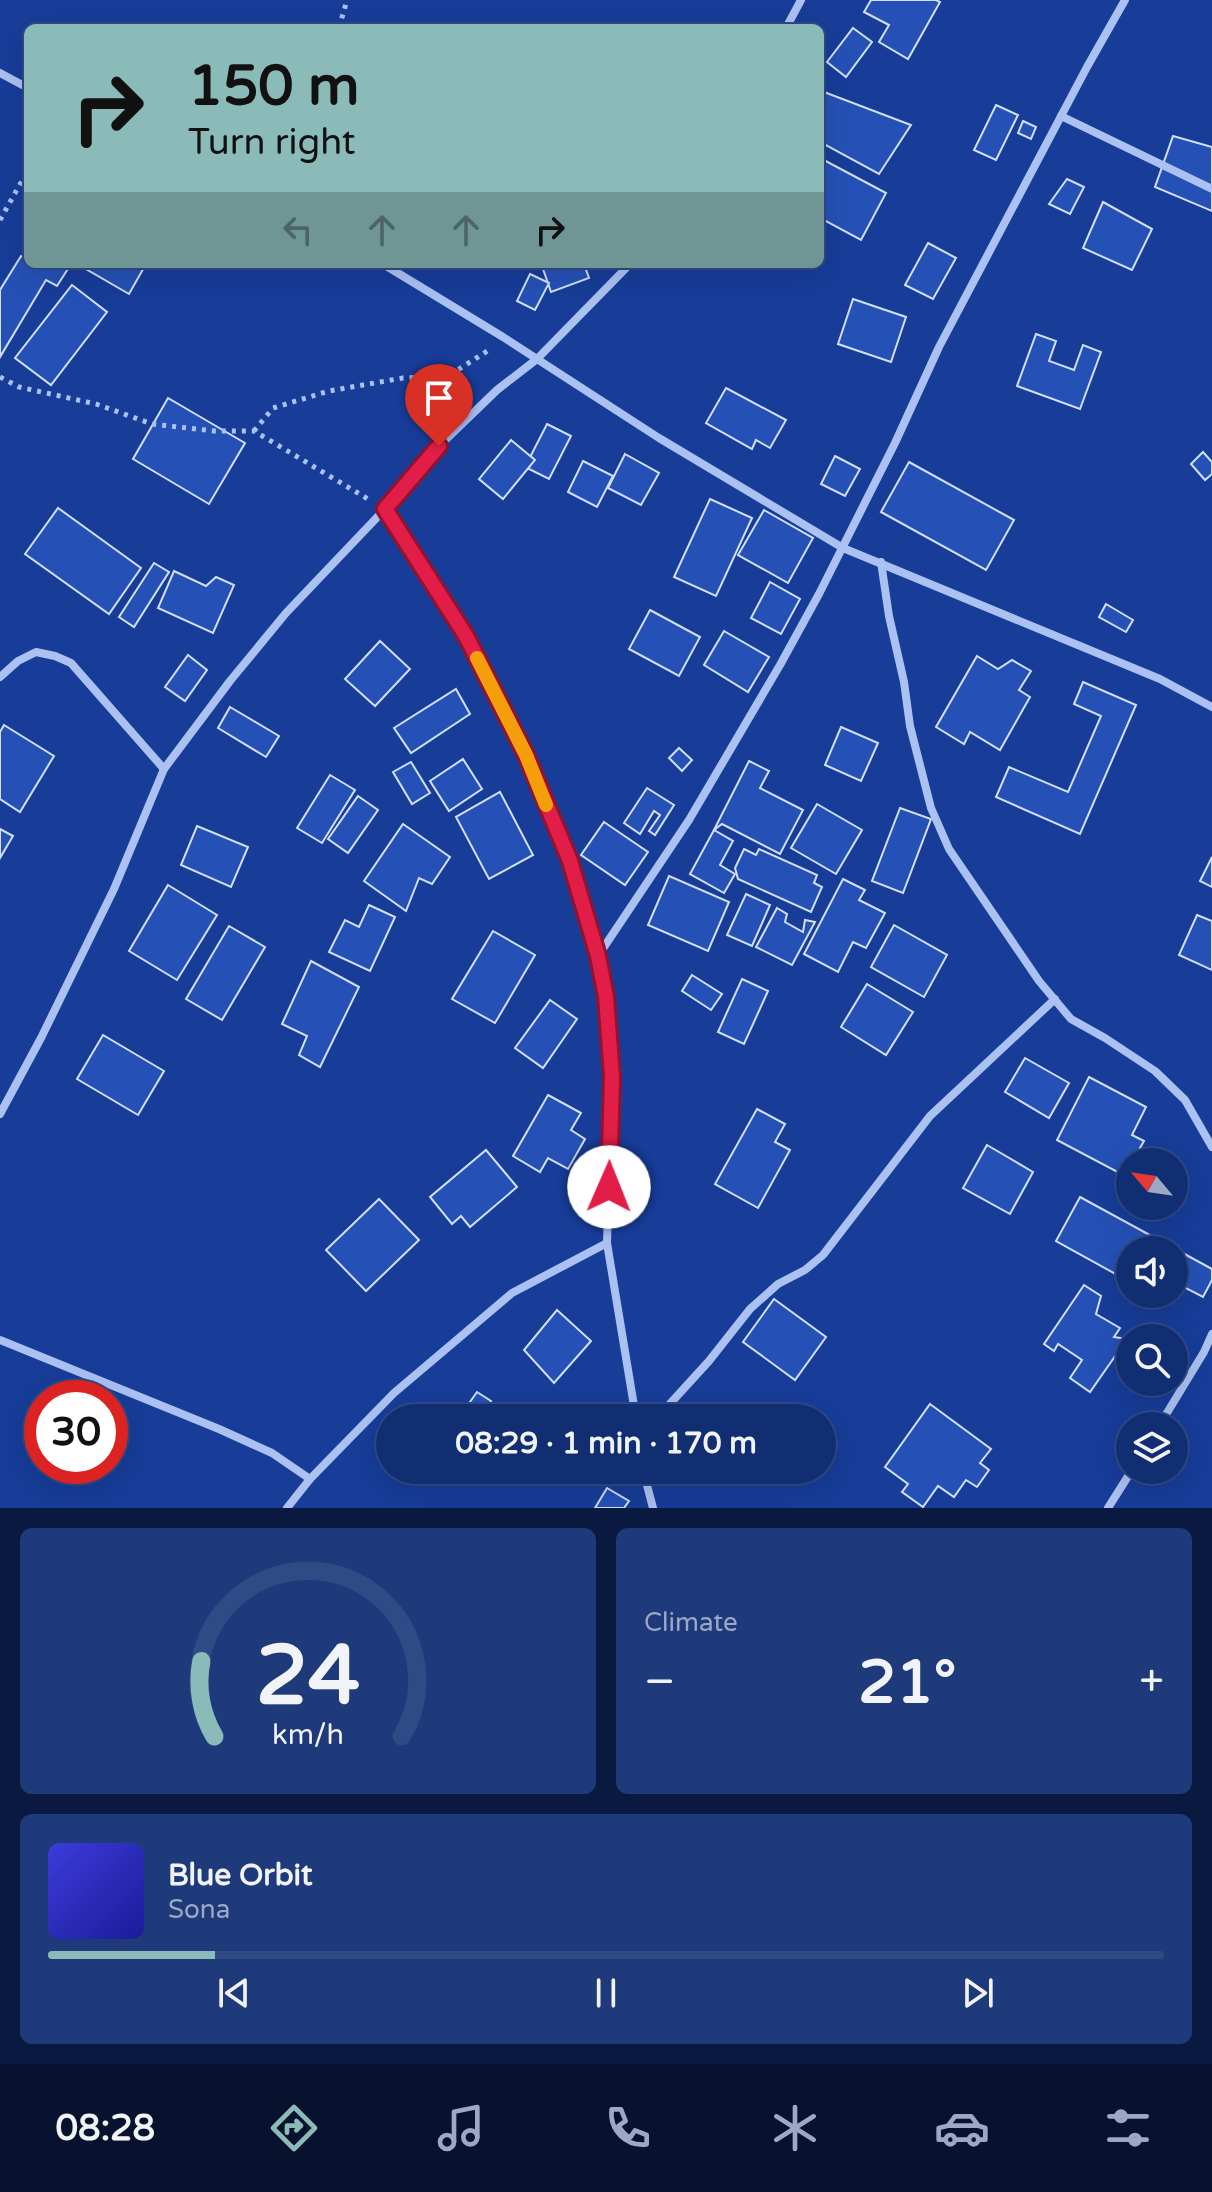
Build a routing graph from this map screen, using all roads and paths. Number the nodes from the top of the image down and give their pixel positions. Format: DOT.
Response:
graph roads {
  1 [pos="347,0"];
  2 [pos="801,0"];
  3 [pos="1125,0"];
  4 [pos="340,24"];
  5 [pos="788,24"];
  6 [pos="0,73"];
  7 [pos="24,86"];
  8 [pos="1061,116"];
  9 [pos="24,177"];
  10 [pos="1212,189"];
  11 [pos="0,220"];
  12 [pos="390,268"];
  13 [pos="626,268"];
  14 [pos="503,337"];
  15 [pos="537,359"];
  16 [pos="0,377"];
  17 [pos="254,431"];
  18 [pos="385,509"];
  19 [pos="843,548"];
  20 [pos="881,562"];
  21 [pos="0,677"];
  22 [pos="1212,707"];
  23 [pos="164,769"];
  24 [pos="598,956"];
  25 [pos="1055,999"];
  26 [pos="0,1114"];
  27 [pos="1212,1147"];
  28 [pos="607,1243"];
  29 [pos="1212,1334"];
  30 [pos="0,1340"];
  31 [pos="634,1404"];
  32 [pos="670,1404"];
  33 [pos="1168,1412"];
  34 [pos="310,1479"];
  35 [pos="647,1484"];
  36 [pos="1123,1484"];
  37 [pos="287,1508"];
  38 [pos="653,1508"];
  39 [pos="1108,1508"];
  1 -- 4 [label="path"];
  2 -- 5 [label="street"];
  3 -- 8 [label="street"];
  6 -- 7 [label="street"];
  8 -- 10 [label="street"];
  8 -- 19 [label="street"];
  9 -- 11 [label="path"];
  12 -- 14 [label="street"];
  13 -- 15 [label="street"];
  14 -- 15 [label="street"];
  14 -- 17 [label="path"];
  15 -- 18 [label="street"];
  15 -- 19 [label="street"];
  16 -- 17 [label="path"];
  17 -- 18 [label="path"];
  18 -- 23 [label="street"];
  18 -- 24 [label="street"];
  19 -- 20 [label="street"];
  19 -- 24 [label="street"];
  20 -- 22 [label="street"];
  20 -- 25 [label="street"];
  21 -- 23 [label="street"];
  23 -- 26 [label="street"];
  24 -- 28 [label="street"];
  25 -- 27 [label="street"];
  25 -- 32 [label="street"];
  28 -- 31 [label="street"];
  28 -- 34 [label="street"];
  29 -- 33 [label="street"];
  30 -- 34 [label="street"];
  34 -- 37 [label="street"];
  35 -- 38 [label="street"];
  36 -- 39 [label="street"];
}
